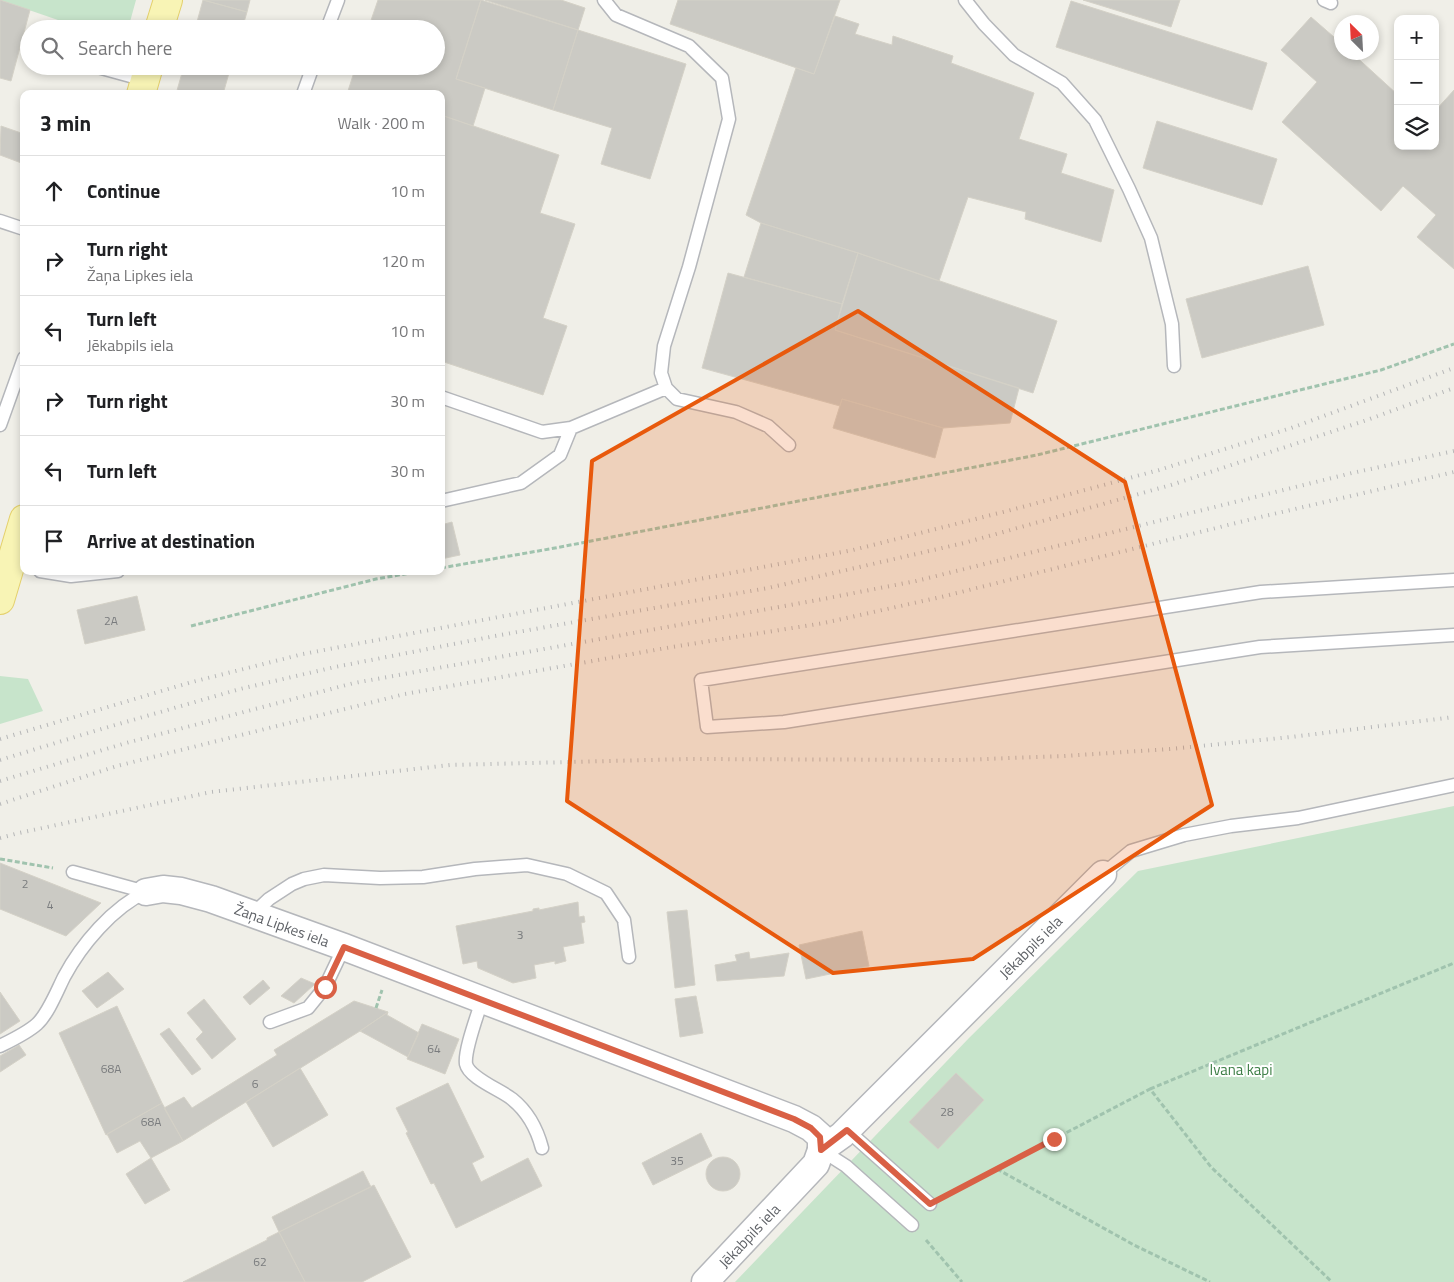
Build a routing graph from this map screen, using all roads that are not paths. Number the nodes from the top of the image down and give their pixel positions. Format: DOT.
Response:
graph roads {
  1 [pos="168,0"];
  2 [pos="338,0"];
  3 [pos="604,0"];
  4 [pos="965,0"];
  5 [pos="162,20"];
  6 [pos="330,20"];
  7 [pos="127,75"];
  8 [pos="310,75"];
  9 [pos="145,80"];
  10 [pos="304,90"];
  11 [pos="0,221"];
  12 [pos="20,228"];
  13 [pos="1174,366"];
  14 [pos="20,369"];
  15 [pos="666,388"];
  16 [pos="445,398"];
  17 [pos="0,425"];
  18 [pos="571,428"];
  19 [pos="789,445"];
  20 [pos="445,500"];
  21 [pos="20,547"];
  22 [pos="17,568"];
  23 [pos="65,575"];
  24 [pos="80,575"];
  25 [pos="1454,580"];
  26 [pos="0,600"];
  27 [pos="1454,635"];
  28 [pos="1454,785"];
  29 [pos="73,872"];
  30 [pos="1103,874"];
  31 [pos="146,892"];
  32 [pos="253,914"];
  33 [pos="344,947"];
  34 [pos="629,957"];
  35 [pos="482,1000"];
  36 [pos="270,1022"];
  37 [pos="0,1046"];
  38 [pos="847,1130"];
  39 [pos="542,1148"];
  40 [pos="821,1150"];
  41 [pos="930,1204"];
  42 [pos="912,1225"];
  43 [pos="705,1282"];
  1 -- 5 [label="main road"];
  2 -- 6 [label="lane"];
  3 -- 15 [label="lane"];
  4 -- 13 [label="lane"];
  7 -- 9 [label="lane"];
  8 -- 10 [label="lane"];
  11 -- 12 [label="lane"];
  14 -- 17 [label="lane"];
  15 -- 18 [label="lane"];
  15 -- 19 [label="lane"];
  16 -- 18 [label="lane"];
  18 -- 20 [label="lane"];
  21 -- 22 [label="main road"];
  22 -- 26 [label="main road"];
  23 -- 24 [label="lane"];
  25 -- 27 [label="lane"];
  28 -- 30 [label="lane, Jēkabpils iela"];
  29 -- 31 [label="lane"];
  30 -- 38 [label="street, Jēkabpils iela"];
  31 -- 32 [label="street, Žaņa Lipkes iela"];
  31 -- 37 [label="lane"];
  32 -- 33 [label="street, Žaņa Lipkes iela"];
  32 -- 34 [label="lane"];
  33 -- 35 [label="street, Žaņa Lipkes iela"];
  33 -- 36 [label="lane"];
  35 -- 39 [label="lane"];
  35 -- 40 [label="street, Žaņa Lipkes iela"];
  38 -- 40 [label="street, Jēkabpils iela"];
  38 -- 41 [label="lane"];
  40 -- 42 [label="lane"];
  40 -- 43 [label="street, Jēkabpils iela"];
}
